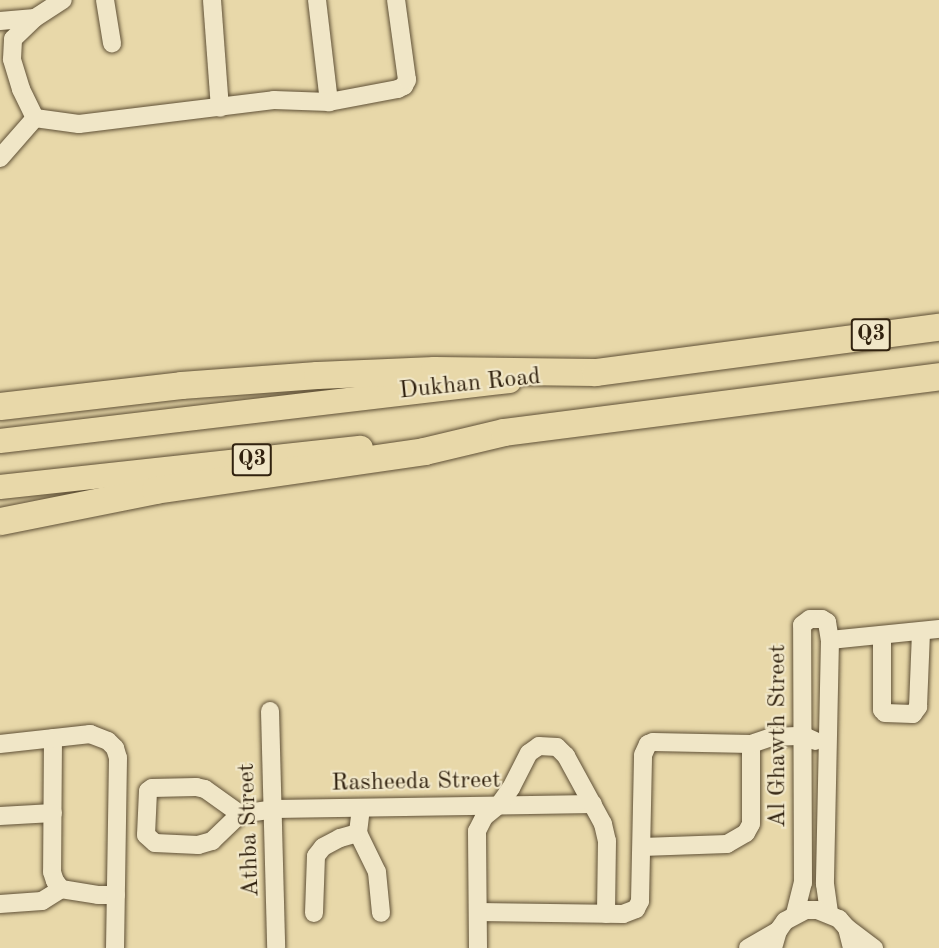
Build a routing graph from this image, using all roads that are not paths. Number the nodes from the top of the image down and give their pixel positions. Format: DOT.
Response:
graph roads {
  1 [pos="63,0"];
  2 [pos="105,0"];
  3 [pos="212,0"];
  4 [pos="317,0"];
  5 [pos="396,0"];
  6 [pos="35,18"];
  7 [pos="0,21"];
  8 [pos="112,43"];
  9 [pos="329,102"];
  10 [pos="220,108"];
  11 [pos="35,118"];
  12 [pos="0,158"];
  13 [pos="939,327"];
  14 [pos="595,372"];
  15 [pos="939,376"];
  16 [pos="81,397"];
  17 [pos="0,406"];
  18 [pos="0,415"];
  19 [pos="504,432"];
  20 [pos="0,441"];
  21 [pos="0,487"];
  22 [pos="0,521"];
  23 [pos="930,630"];
  24 [pos="882,635"];
  25 [pos="830,640"];
  26 [pos="270,711"];
  27 [pos="804,736"];
  28 [pos="53,738"];
  29 [pos="0,744"];
  30 [pos="751,744"];
  31 [pos="828,747"];
  32 [pos="593,804"];
  33 [pos="499,806"];
  34 [pos="361,808"];
  35 [pos="274,809"];
  36 [pos="54,813"];
  37 [pos="240,814"];
  38 [pos="0,816"];
  39 [pos="358,833"];
  40 [pos="642,847"];
  41 [pos="60,889"];
  42 [pos="116,895"];
  43 [pos="0,904"];
  44 [pos="314,912"];
  45 [pos="478,912"];
  46 [pos="381,913"];
  47 [pos="829,913"];
  48 [pos="606,914"];
  49 [pos="795,914"];
  50 [pos="847,928"];
  51 [pos="775,939"];
  52 [pos="115,948"];
  53 [pos="276,948"];
  54 [pos="478,948"];
  55 [pos="748,948"];
  56 [pos="852,948"];
  57 [pos="874,948"];
  1 -- 6 [label="street"];
  2 -- 8 [label="street"];
  3 -- 10 [label="street"];
  4 -- 9 [label="street"];
  5 -- 9 [label="street"];
  6 -- 7 [label="street"];
  6 -- 11 [label="street"];
  9 -- 10 [label="street"];
  10 -- 11 [label="street"];
  11 -- 12 [label="street"];
  13 -- 14 [label="highway, Dukhan Road / Q3"];
  14 -- 16 [label="highway"];
  14 -- 20 [label="main road, Dukhan Road"];
  15 -- 19 [label="highway, Dukhan Road / Q3"];
  16 -- 17 [label="highway"];
  16 -- 18 [label="main road"];
  19 -- 21 [label="main road, Dukhan Road / Q3"];
  19 -- 22 [label="highway"];
  23 -- 24 [label="street"];
  23 -- 24 [label="street"];
  24 -- 25 [label="street"];
  25 -- 27 [label="street, Al Ghawth Street"];
  25 -- 31 [label="street, Al Ghawth Street"];
  26 -- 35 [label="street, Athba Street"];
  27 -- 30 [label="street"];
  27 -- 31 [label="street"];
  27 -- 49 [label="street, Al Ghawth Street"];
  28 -- 29 [label="street"];
  28 -- 36 [label="street"];
  28 -- 42 [label="street"];
  30 -- 40 [label="street"];
  30 -- 40 [label="street"];
  31 -- 47 [label="street, Al Ghawth Street"];
  32 -- 33 [label="street, Rasheeda Street"];
  32 -- 33 [label="street"];
  32 -- 48 [label="street"];
  33 -- 34 [label="street, Rasheeda Street"];
  33 -- 45 [label="street"];
  34 -- 35 [label="street, Rasheeda Street"];
  34 -- 39 [label="street"];
  35 -- 37 [label="street, Rasheeda Street"];
  35 -- 53 [label="street, Athba Street"];
  36 -- 38 [label="street"];
  36 -- 41 [label="street"];
  37 -- 37 [label="street"];
  39 -- 44 [label="street"];
  39 -- 46 [label="street"];
  40 -- 48 [label="street"];
  41 -- 42 [label="street"];
  41 -- 43 [label="street"];
  42 -- 52 [label="street"];
  45 -- 48 [label="street"];
  45 -- 54 [label="street"];
  47 -- 49 [label="street"];
  47 -- 50 [label="street"];
  49 -- 51 [label="street"];
  50 -- 56 [label="street"];
  50 -- 57 [label="street"];
  51 -- 55 [label="street"];
}
